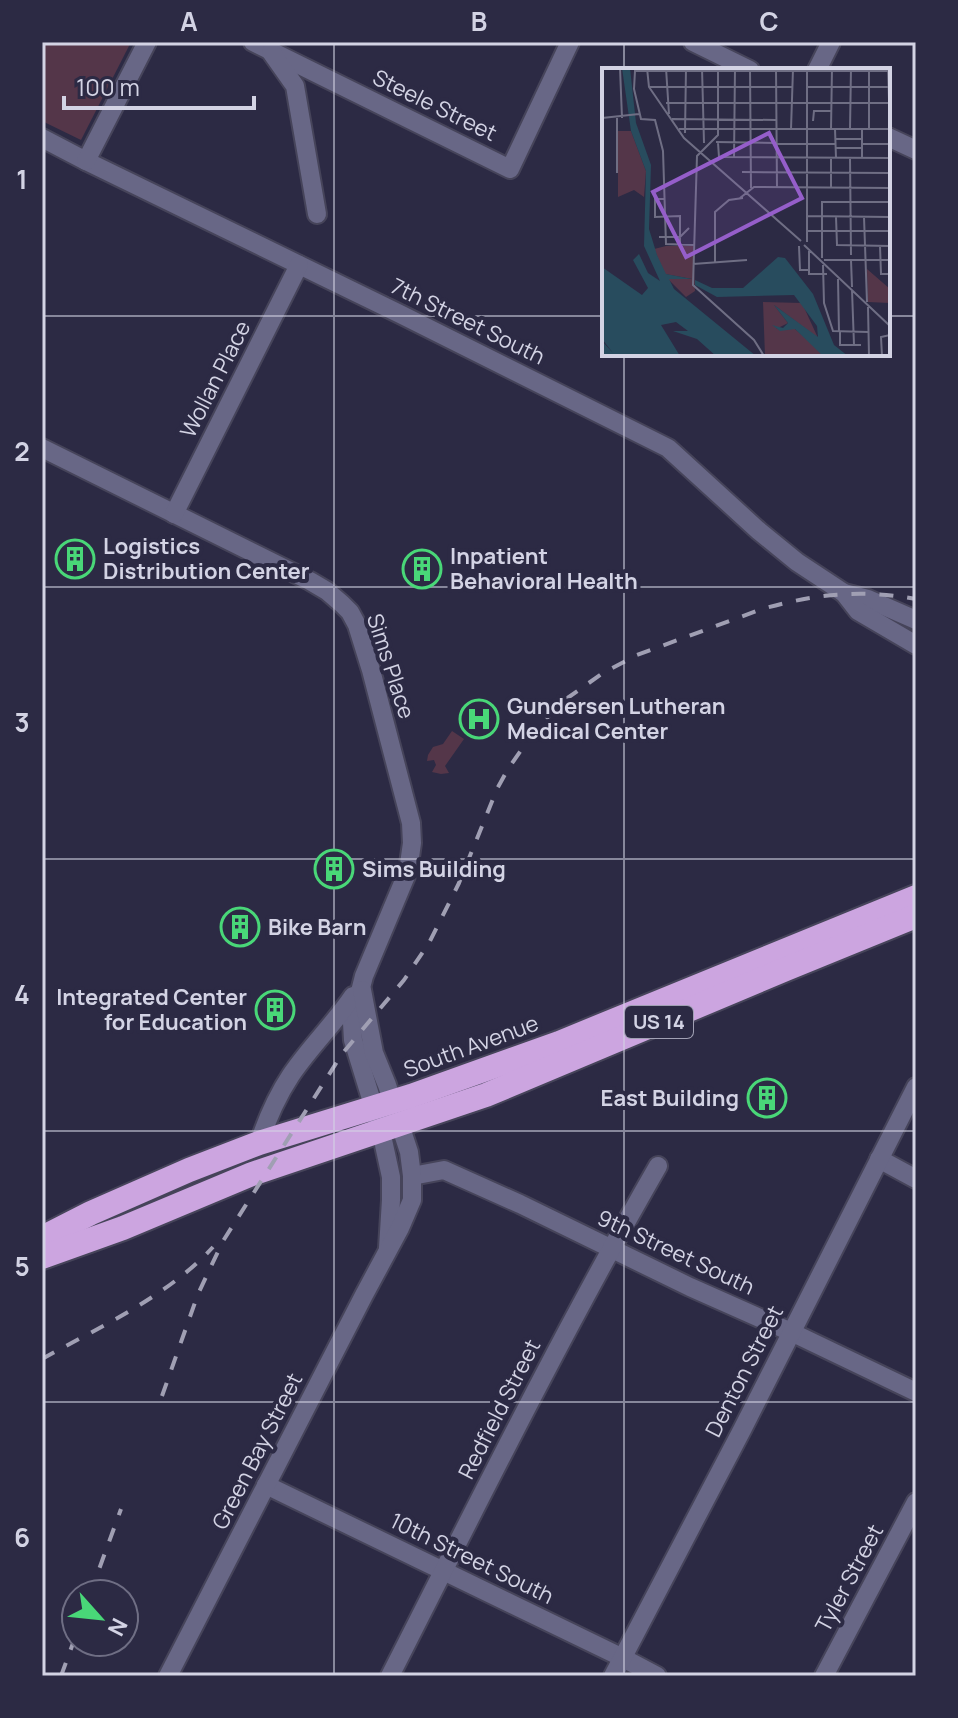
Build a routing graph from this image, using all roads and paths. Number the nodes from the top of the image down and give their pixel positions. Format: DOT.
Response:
graph roads {
  1 [pos="147,42"];
  2 [pos="570,42"];
  3 [pos="693,42"];
  4 [pos="831,42"];
  5 [pos="265,45"];
  6 [pos="746,68"];
  7 [pos="818,68"];
  8 [pos="42,138"];
  9 [pos="890,138"];
  10 [pos="916,150"];
  11 [pos="86,161"];
  12 [pos="317,214"];
  13 [pos="299,265"];
  14 [pos="42,448"];
  15 [pos="174,514"];
  16 [pos="844,593"];
  17 [pos="916,620"];
  18 [pos="916,645"];
  19 [pos="916,897"];
  20 [pos="916,916"];
  21 [pos="363,983"];
  22 [pos="916,1087"];
  23 [pos="382,1104"];
  24 [pos="391,1128"];
  25 [pos="259,1143"];
  26 [pos="879,1159"];
  27 [pos="658,1166"];
  28 [pos="412,1176"];
  29 [pos="916,1179"];
  30 [pos="42,1238"];
  31 [pos="388,1248"];
  32 [pos="611,1248"];
  33 [pos="42,1257"];
  34 [pos="791,1332"];
  35 [pos="916,1392"];
  36 [pos="266,1485"];
  37 [pos="916,1502"];
  38 [pos="443,1571"];
  39 [pos="623,1658"];
  40 [pos="168,1676"];
  41 [pos="390,1676"];
  42 [pos="613,1676"];
  43 [pos="657,1676"];
  44 [pos="824,1676"];
  1 -- 11 [label="street"];
  2 -- 5 [label="street, Steele Street"];
  3 -- 6 [label="street"];
  4 -- 7 [label="street"];
  5 -- 12 [label="street"];
  8 -- 11 [label="street, 7th Street South"];
  9 -- 10 [label="street"];
  11 -- 13 [label="street, 7th Street South"];
  13 -- 15 [label="street, Wollan Place"];
  13 -- 16 [label="street, 7th Street South"];
  14 -- 15 [label="street, Sims Place"];
  15 -- 21 [label="street, Sims Place"];
  16 -- 17 [label="street, 7th Street South"];
  16 -- 18 [label="street, 7th Street South"];
  19 -- 23 [label="highway, South Avenue / US 14"];
  20 -- 24 [label="highway, US 14"];
  21 -- 23 [label="street"];
  21 -- 25 [label="street, Sims Place"];
  22 -- 26 [label="street, Denton Street"];
  23 -- 24 [label="street, Green Bay Street"];
  23 -- 25 [label="highway, South Avenue / US 14"];
  24 -- 28 [label="street, Green Bay Street"];
  24 -- 31 [label="street, Green Bay Street"];
  24 -- 33 [label="highway, US 14"];
  25 -- 30 [label="highway, South Avenue / US 14"];
  26 -- 29 [label="street"];
  26 -- 34 [label="street, Denton Street"];
  27 -- 32 [label="street, Redfield Street"];
  28 -- 31 [label="street, Green Bay Street"];
  28 -- 32 [label="street, 9th Street South"];
  31 -- 36 [label="street, Green Bay Street"];
  32 -- 34 [label="street, 9th Street South"];
  32 -- 38 [label="street, Redfield Street"];
  34 -- 35 [label="street, 9th Street South"];
  34 -- 39 [label="street, Denton Street"];
  36 -- 38 [label="street, 10th Street South"];
  36 -- 40 [label="street, Green Bay Street"];
  37 -- 44 [label="street, Tyler Street"];
  38 -- 39 [label="street, 10th Street South"];
  38 -- 41 [label="street, Redfield Street"];
  39 -- 42 [label="street, Denton Street"];
  39 -- 43 [label="street, 10th Street South"];
}
